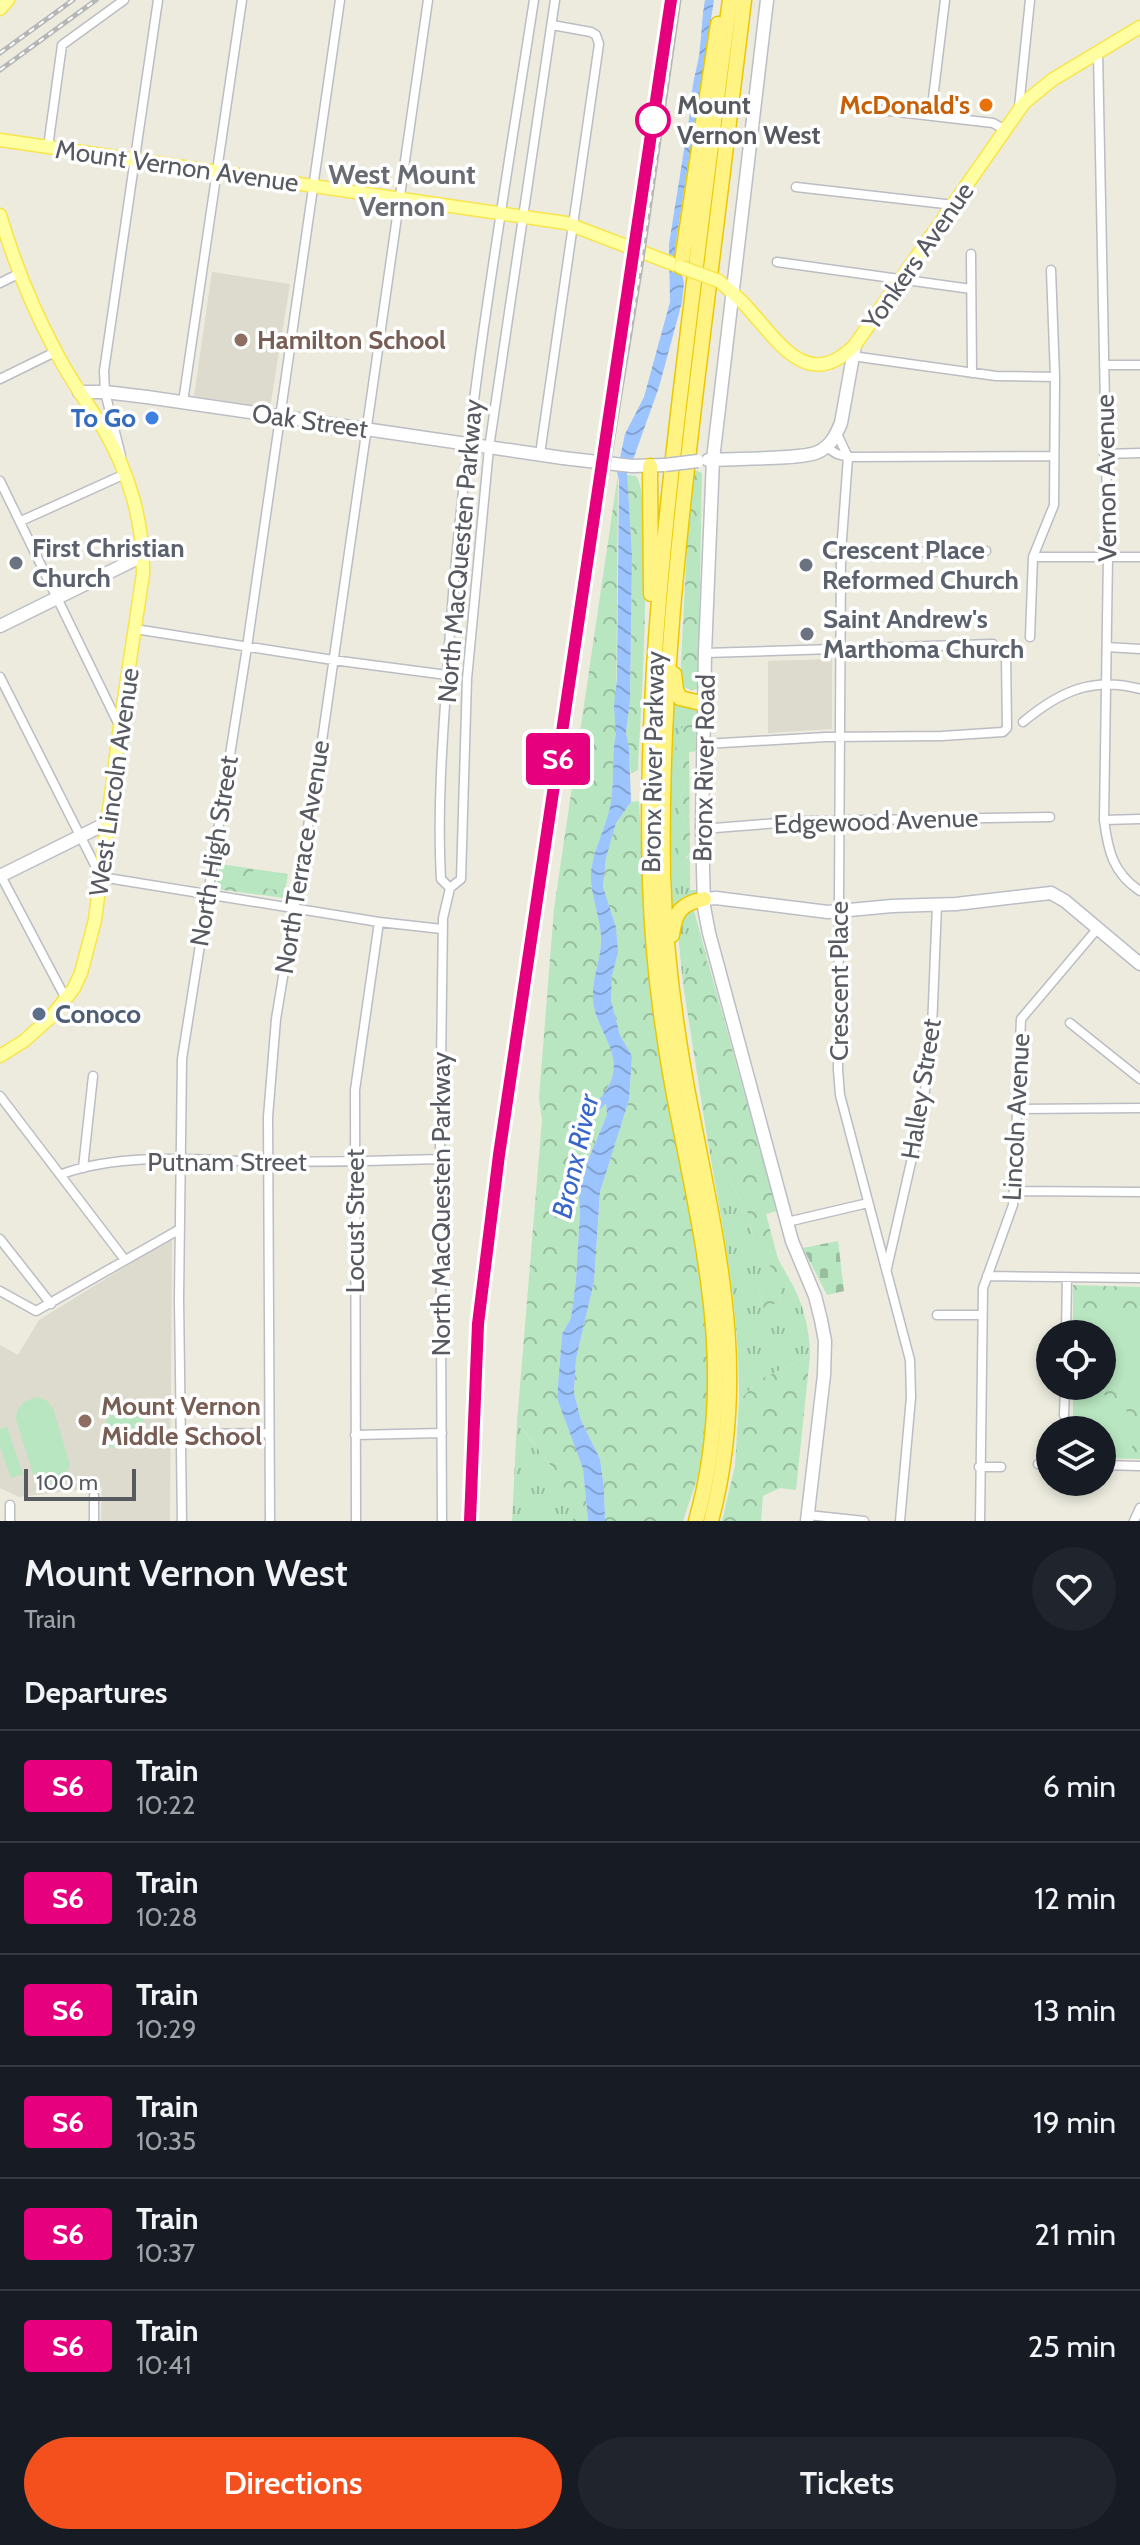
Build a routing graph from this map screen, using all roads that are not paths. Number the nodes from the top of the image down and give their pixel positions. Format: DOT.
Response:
graph roads {
  1 [pos="8,0"];
  2 [pos="124,0"];
  3 [pos="158,0"];
  4 [pos="242,0"];
  5 [pos="340,0"];
  6 [pos="428,0"];
  7 [pos="534,0"];
  8 [pos="555,0"];
  9 [pos="723,0"];
  10 [pos="730,0"];
  11 [pos="744,0"];
  12 [pos="767,0"];
  13 [pos="945,0"];
  14 [pos="1030,0"];
  15 [pos="0,9"];
  16 [pos="552,25"];
  17 [pos="1140,27"];
  18 [pos="1098,52"];
  19 [pos="846,106"];
  20 [pos="1018,112"];
  21 [pos="931,115"];
  22 [pos="1005,130"];
  23 [pos="0,140"];
  24 [pos="48,147"];
  25 [pos="132,160"];
  26 [pos="218,172"];
  27 [pos="312,185"];
  28 [pos="796,187"];
  29 [pos="398,198"];
  30 [pos="954,205"];
  31 [pos="502,212"];
  32 [pos="0,215"];
  33 [pos="525,216"];
  34 [pos="574,227"];
  35 [pos="971,254"];
  36 [pos="777,262"];
  37 [pos="681,267"];
  38 [pos="1051,270"];
  39 [pos="18,274"];
  40 [pos="902,278"];
  41 [pos="0,283"];
  42 [pos="971,289"];
  43 [pos="733,294"];
  44 [pos="854,351"];
  45 [pos="55,352"];
  46 [pos="1104,365"];
  47 [pos="1140,365"];
  48 [pos="972,373"];
  49 [pos="1055,377"];
  50 [pos="0,379"];
  51 [pos="79,392"];
  52 [pos="105,392"];
  53 [pos="183,402"];
  54 [pos="280,417"];
  55 [pos="364,429"];
  56 [pos="837,434"];
  57 [pos="467,444"];
  58 [pos="826,447"];
  59 [pos="489,448"];
  60 [pos="1140,453"];
  61 [pos="540,454"];
  62 [pos="1104,454"];
  63 [pos="1054,456"];
  64 [pos="848,457"];
  65 [pos="713,459"];
  66 [pos="650,466"];
  67 [pos="125,474"];
  68 [pos="0,481"];
  69 [pos="21,521"];
  70 [pos="986,551"];
  71 [pos="841,553"];
  72 [pos="144,555"];
  73 [pos="1108,556"];
  74 [pos="1033,557"];
  75 [pos="1140,557"];
  76 [pos="57,598"];
  77 [pos="0,626"];
  78 [pos="135,629"];
  79 [pos="671,634"];
  80 [pos="1030,637"];
  81 [pos="655,639"];
  82 [pos="993,644"];
  83 [pos="247,647"];
  84 [pos="1107,647"];
  85 [pos="840,649"];
  86 [pos="1140,649"];
  87 [pos="705,653"];
  88 [pos="1006,656"];
  89 [pos="333,660"];
  90 [pos="447,675"];
  91 [pos="0,677"];
  92 [pos="1107,684"];
  93 [pos="1140,689"];
  94 [pos="705,704"];
  95 [pos="1023,722"];
  96 [pos="120,726"];
  97 [pos="840,737"];
  98 [pos="705,744"];
  99 [pos="1050,817"];
  100 [pos="1140,819"];
  101 [pos="841,820"];
  102 [pos="1104,820"];
  103 [pos="109,822"];
  104 [pos="702,829"];
  105 [pos="81,836"];
  106 [pos="0,876"];
  107 [pos="101,877"];
  108 [pos="450,888"];
  109 [pos="1140,891"];
  110 [pos="206,895"];
  111 [pos="704,899"];
  112 [pos="937,905"];
  113 [pos="293,907"];
  114 [pos="839,911"];
  115 [pos="379,922"];
  116 [pos="1098,928"];
  117 [pos="442,929"];
  118 [pos="669,963"];
  119 [pos="1140,964"];
  120 [pos="66,999"];
  121 [pos="1070,1023"];
  122 [pos="0,1056"];
  123 [pos="93,1076"];
  124 [pos="1140,1079"];
  125 [pos="0,1096"];
  126 [pos="1140,1108"];
  127 [pos="1018,1109"];
  128 [pos="180,1159"];
  129 [pos="441,1159"];
  130 [pos="355,1161"];
  131 [pos="268,1162"];
  132 [pos="83,1168"];
  133 [pos="62,1174"];
  134 [pos="1014,1191"];
  135 [pos="1140,1192"];
  136 [pos="868,1203"];
  137 [pos="787,1222"];
  138 [pos="180,1229"];
  139 [pos="0,1239"];
  140 [pos="125,1260"];
  141 [pos="886,1270"];
  142 [pos="987,1276"];
  143 [pos="1067,1277"];
  144 [pos="1140,1278"];
  145 [pos="0,1291"];
  146 [pos="51,1304"];
  147 [pos="937,1315"];
  148 [pos="982,1315"];
  149 [pos="1066,1320"];
  150 [pos="1065,1400"];
  151 [pos="1064,1415"];
  152 [pos="268,1433"];
  153 [pos="442,1433"];
  154 [pos="181,1434"];
  155 [pos="355,1435"];
  156 [pos="1116,1465"];
  157 [pos="1140,1466"];
  158 [pos="979,1467"];
  159 [pos="1001,1467"];
  160 [pos="707,1478"];
  161 [pos="94,1496"];
  162 [pos="10,1505"];
  163 [pos="1140,1508"];
  164 [pos="808,1518"];
  165 [pos="10,1521"];
  166 [pos="94,1521"];
  167 [pos="182,1521"];
  168 [pos="270,1521"];
  169 [pos="356,1521"];
  170 [pos="442,1521"];
  171 [pos="688,1521"];
  172 [pos="696,1521"];
  173 [pos="711,1521"];
  174 [pos="864,1521"];
  175 [pos="900,1521"];
  176 [pos="980,1521"];
  177 [pos="1134,1521"];
  1 -- 15 [label="main road"];
  2 -- 24 [label="street"];
  3 -- 25 [label="street, West Lincoln Avenue"];
  4 -- 26 [label="street"];
  5 -- 27 [label="street, North High Street"];
  6 -- 29 [label="street, North Terrace Avenue"];
  7 -- 31 [label="street, North MacQuesten Parkway"];
  8 -- 16 [label="street, North MacQuesten Parkway"];
  9 -- 37 [label="highway"];
  10 -- 81 [label="highway, Bronx River Parkway"];
  11 -- 79 [label="highway, Bronx River Parkway"];
  12 -- 43 [label="street, Bronx River Road"];
  13 -- 21 [label="street"];
  14 -- 20 [label="street"];
  16 -- 33 [label="street, North MacQuesten Parkway"];
  16 -- 34 [label="street"];
  17 -- 18 [label="main road, Yonkers Avenue"];
  18 -- 20 [label="main road, Yonkers Avenue"];
  18 -- 46 [label="street, Vernon Avenue"];
  19 -- 21 [label="street"];
  20 -- 22 [label="main road, Yonkers Avenue"];
  21 -- 22 [label="street"];
  22 -- 30 [label="main road, Yonkers Avenue"];
  23 -- 24 [label="main road, Mount Vernon Avenue"];
  24 -- 25 [label="main road, Mount Vernon Avenue"];
  25 -- 26 [label="main road, Mount Vernon Avenue"];
  25 -- 52 [label="street, West Lincoln Avenue"];
  26 -- 27 [label="main road, Mount Vernon Avenue"];
  26 -- 53 [label="street"];
  27 -- 29 [label="main road, Mount Vernon Avenue"];
  27 -- 54 [label="street, North High Street"];
  28 -- 30 [label="street"];
  29 -- 31 [label="main road, Mount Vernon Avenue"];
  29 -- 55 [label="street, North Terrace Avenue"];
  30 -- 40 [label="main road, Yonkers Avenue"];
  31 -- 33 [label="main road, Mount Vernon Avenue"];
  31 -- 57 [label="street, North MacQuesten Parkway"];
  32 -- 39 [label="main road, West Lincoln Avenue"];
  33 -- 34 [label="main road, Mount Vernon Avenue"];
  33 -- 59 [label="street, North MacQuesten Parkway"];
  34 -- 37 [label="main road, Mount Vernon Avenue"];
  34 -- 61 [label="street"];
  35 -- 42 [label="street"];
  36 -- 40 [label="street"];
  37 -- 43 [label="main road, Yonkers Avenue, bridge"];
  38 -- 49 [label="street"];
  39 -- 41 [label="street"];
  39 -- 45 [label="main road, West Lincoln Avenue"];
  40 -- 42 [label="street"];
  40 -- 44 [label="main road, Yonkers Avenue"];
  42 -- 48 [label="street"];
  43 -- 44 [label="main road, Yonkers Avenue"];
  43 -- 65 [label="street, Bronx River Road"];
  44 -- 48 [label="street"];
  44 -- 56 [label="street"];
  45 -- 50 [label="street"];
  45 -- 51 [label="main road, West Lincoln Avenue"];
  46 -- 47 [label="street"];
  46 -- 62 [label="street, Vernon Avenue"];
  48 -- 49 [label="street"];
  49 -- 63 [label="street"];
  51 -- 52 [label="street, Oak Street"];
  51 -- 67 [label="main road, West Lincoln Avenue"];
  52 -- 53 [label="street, Oak Street"];
  52 -- 67 [label="street, West Lincoln Avenue"];
  53 -- 54 [label="street, Oak Street"];
  54 -- 55 [label="street, Oak Street"];
  54 -- 83 [label="street, North High Street"];
  55 -- 57 [label="street, Oak Street"];
  55 -- 89 [label="street, North Terrace Avenue"];
  56 -- 58 [label="street"];
  56 -- 64 [label="street, Crescent Place"];
  57 -- 59 [label="street, Oak Street"];
  57 -- 90 [label="street, North MacQuesten Parkway"];
  58 -- 64 [label="street"];
  58 -- 65 [label="street, Oak Street"];
  59 -- 61 [label="street, Oak Street"];
  59 -- 108 [label="street, North MacQuesten Parkway"];
  60 -- 62 [label="street"];
  61 -- 66 [label="street, Oak Street"];
  62 -- 73 [label="street, Vernon Avenue"];
  63 -- 64 [label="street"];
  63 -- 74 [label="street"];
  64 -- 71 [label="street, Crescent Place"];
  65 -- 66 [label="street, Oak Street, bridge"];
  65 -- 87 [label="street, Bronx River Road"];
  66 -- 81 [label="highway"];
  67 -- 69 [label="street"];
  67 -- 72 [label="main road, West Lincoln Avenue"];
  68 -- 69 [label="street"];
  69 -- 76 [label="street"];
  70 -- 71 [label="street"];
  71 -- 85 [label="street, Crescent Place"];
  72 -- 76 [label="street"];
  72 -- 78 [label="main road, West Lincoln Avenue"];
  73 -- 74 [label="street"];
  73 -- 75 [label="street"];
  73 -- 84 [label="street, Vernon Avenue"];
  74 -- 80 [label="street"];
  76 -- 77 [label="street"];
  76 -- 96 [label="street"];
  78 -- 83 [label="street"];
  78 -- 96 [label="main road, West Lincoln Avenue"];
  79 -- 94 [label="highway"];
  79 -- 118 [label="highway, Bronx River Parkway"];
  81 -- 160 [label="highway, Bronx River Parkway"];
  82 -- 85 [label="street"];
  83 -- 89 [label="street"];
  83 -- 110 [label="street, North High Street"];
  84 -- 86 [label="street"];
  84 -- 92 [label="street, Vernon Avenue"];
  85 -- 87 [label="street"];
  85 -- 97 [label="street, Crescent Place"];
  87 -- 94 [label="street, Bronx River Road"];
  88 -- 97 [label="street"];
  89 -- 90 [label="street"];
  89 -- 113 [label="street, North Terrace Avenue"];
  90 -- 108 [label="street, North MacQuesten Parkway"];
  91 -- 105 [label="street"];
  92 -- 93 [label="street"];
  92 -- 95 [label="street"];
  92 -- 102 [label="street, Vernon Avenue"];
  94 -- 98 [label="street, Bronx River Road"];
  96 -- 103 [label="main road, West Lincoln Avenue"];
  97 -- 98 [label="street"];
  97 -- 101 [label="street, Crescent Place"];
  98 -- 104 [label="street, Bronx River Road"];
  99 -- 101 [label="street, Edgewood Avenue"];
  100 -- 102 [label="street"];
  101 -- 104 [label="street, Edgewood Avenue"];
  101 -- 114 [label="street, Crescent Place"];
  102 -- 109 [label="street, Vernon Avenue"];
  103 -- 105 [label="street"];
  103 -- 107 [label="main road, West Lincoln Avenue"];
  104 -- 111 [label="street, Bronx River Road"];
  105 -- 106 [label="street"];
  105 -- 107 [label="street"];
  106 -- 120 [label="street"];
  107 -- 110 [label="street"];
  107 -- 120 [label="main road, West Lincoln Avenue"];
  108 -- 117 [label="street, North MacQuesten Parkway"];
  110 -- 113 [label="street"];
  110 -- 128 [label="street, North High Street"];
  111 -- 114 [label="street"];
  111 -- 118 [label="highway"];
  111 -- 137 [label="street, Bronx River Road"];
  112 -- 114 [label="street"];
  112 -- 116 [label="street"];
  112 -- 141 [label="street, Halley Street"];
  113 -- 115 [label="street"];
  113 -- 131 [label="street, North Terrace Avenue"];
  114 -- 136 [label="street, Crescent Place"];
  115 -- 117 [label="street"];
  115 -- 130 [label="street, Locust Street"];
  116 -- 119 [label="street"];
  116 -- 127 [label="street, Lincoln Avenue"];
  117 -- 129 [label="street, North MacQuesten Parkway"];
  118 -- 173 [label="highway, Bronx River Parkway"];
  120 -- 122 [label="main road, West Lincoln Avenue"];
  121 -- 124 [label="street"];
  123 -- 132 [label="street"];
  125 -- 133 [label="street"];
  126 -- 127 [label="street"];
  127 -- 134 [label="street, Lincoln Avenue"];
  128 -- 131 [label="street, Putnam Street"];
  128 -- 132 [label="street, Putnam Street"];
  128 -- 138 [label="street, North High Street"];
  129 -- 130 [label="street, Putnam Street"];
  129 -- 153 [label="street, North MacQuesten Parkway"];
  130 -- 131 [label="street, Putnam Street"];
  130 -- 155 [label="street, Locust Street"];
  131 -- 152 [label="street, North Terrace Avenue"];
  132 -- 133 [label="street, Putnam Street"];
  133 -- 140 [label="street"];
  134 -- 135 [label="street"];
  134 -- 142 [label="street, Lincoln Avenue"];
  136 -- 137 [label="street"];
  136 -- 141 [label="street, Crescent Place"];
  137 -- 164 [label="street, Bronx River Road"];
  138 -- 140 [label="street"];
  138 -- 154 [label="street, North High Street"];
  139 -- 146 [label="street"];
  140 -- 146 [label="street"];
  141 -- 175 [label="street, Crescent Place"];
  142 -- 143 [label="street"];
  142 -- 148 [label="street, Lincoln Avenue"];
  143 -- 144 [label="street"];
  143 -- 149 [label="street"];
  145 -- 146 [label="street"];
  147 -- 148 [label="street"];
  148 -- 158 [label="street, Lincoln Avenue"];
  150 -- 151 [label="street"];
  152 -- 154 [label="street"];
  152 -- 168 [label="street, North Terrace Avenue"];
  153 -- 155 [label="street"];
  153 -- 170 [label="street, North MacQuesten Parkway"];
  154 -- 167 [label="street, North High Street"];
  155 -- 169 [label="street, Locust Street"];
  156 -- 157 [label="street"];
  158 -- 159 [label="street"];
  158 -- 176 [label="street, Lincoln Avenue"];
  160 -- 171 [label="highway"];
  160 -- 172 [label="highway, Bronx River Parkway"];
  161 -- 166 [label="street"];
  162 -- 165 [label="street"];
  163 -- 177 [label="street"];
  164 -- 174 [label="street"];
}
